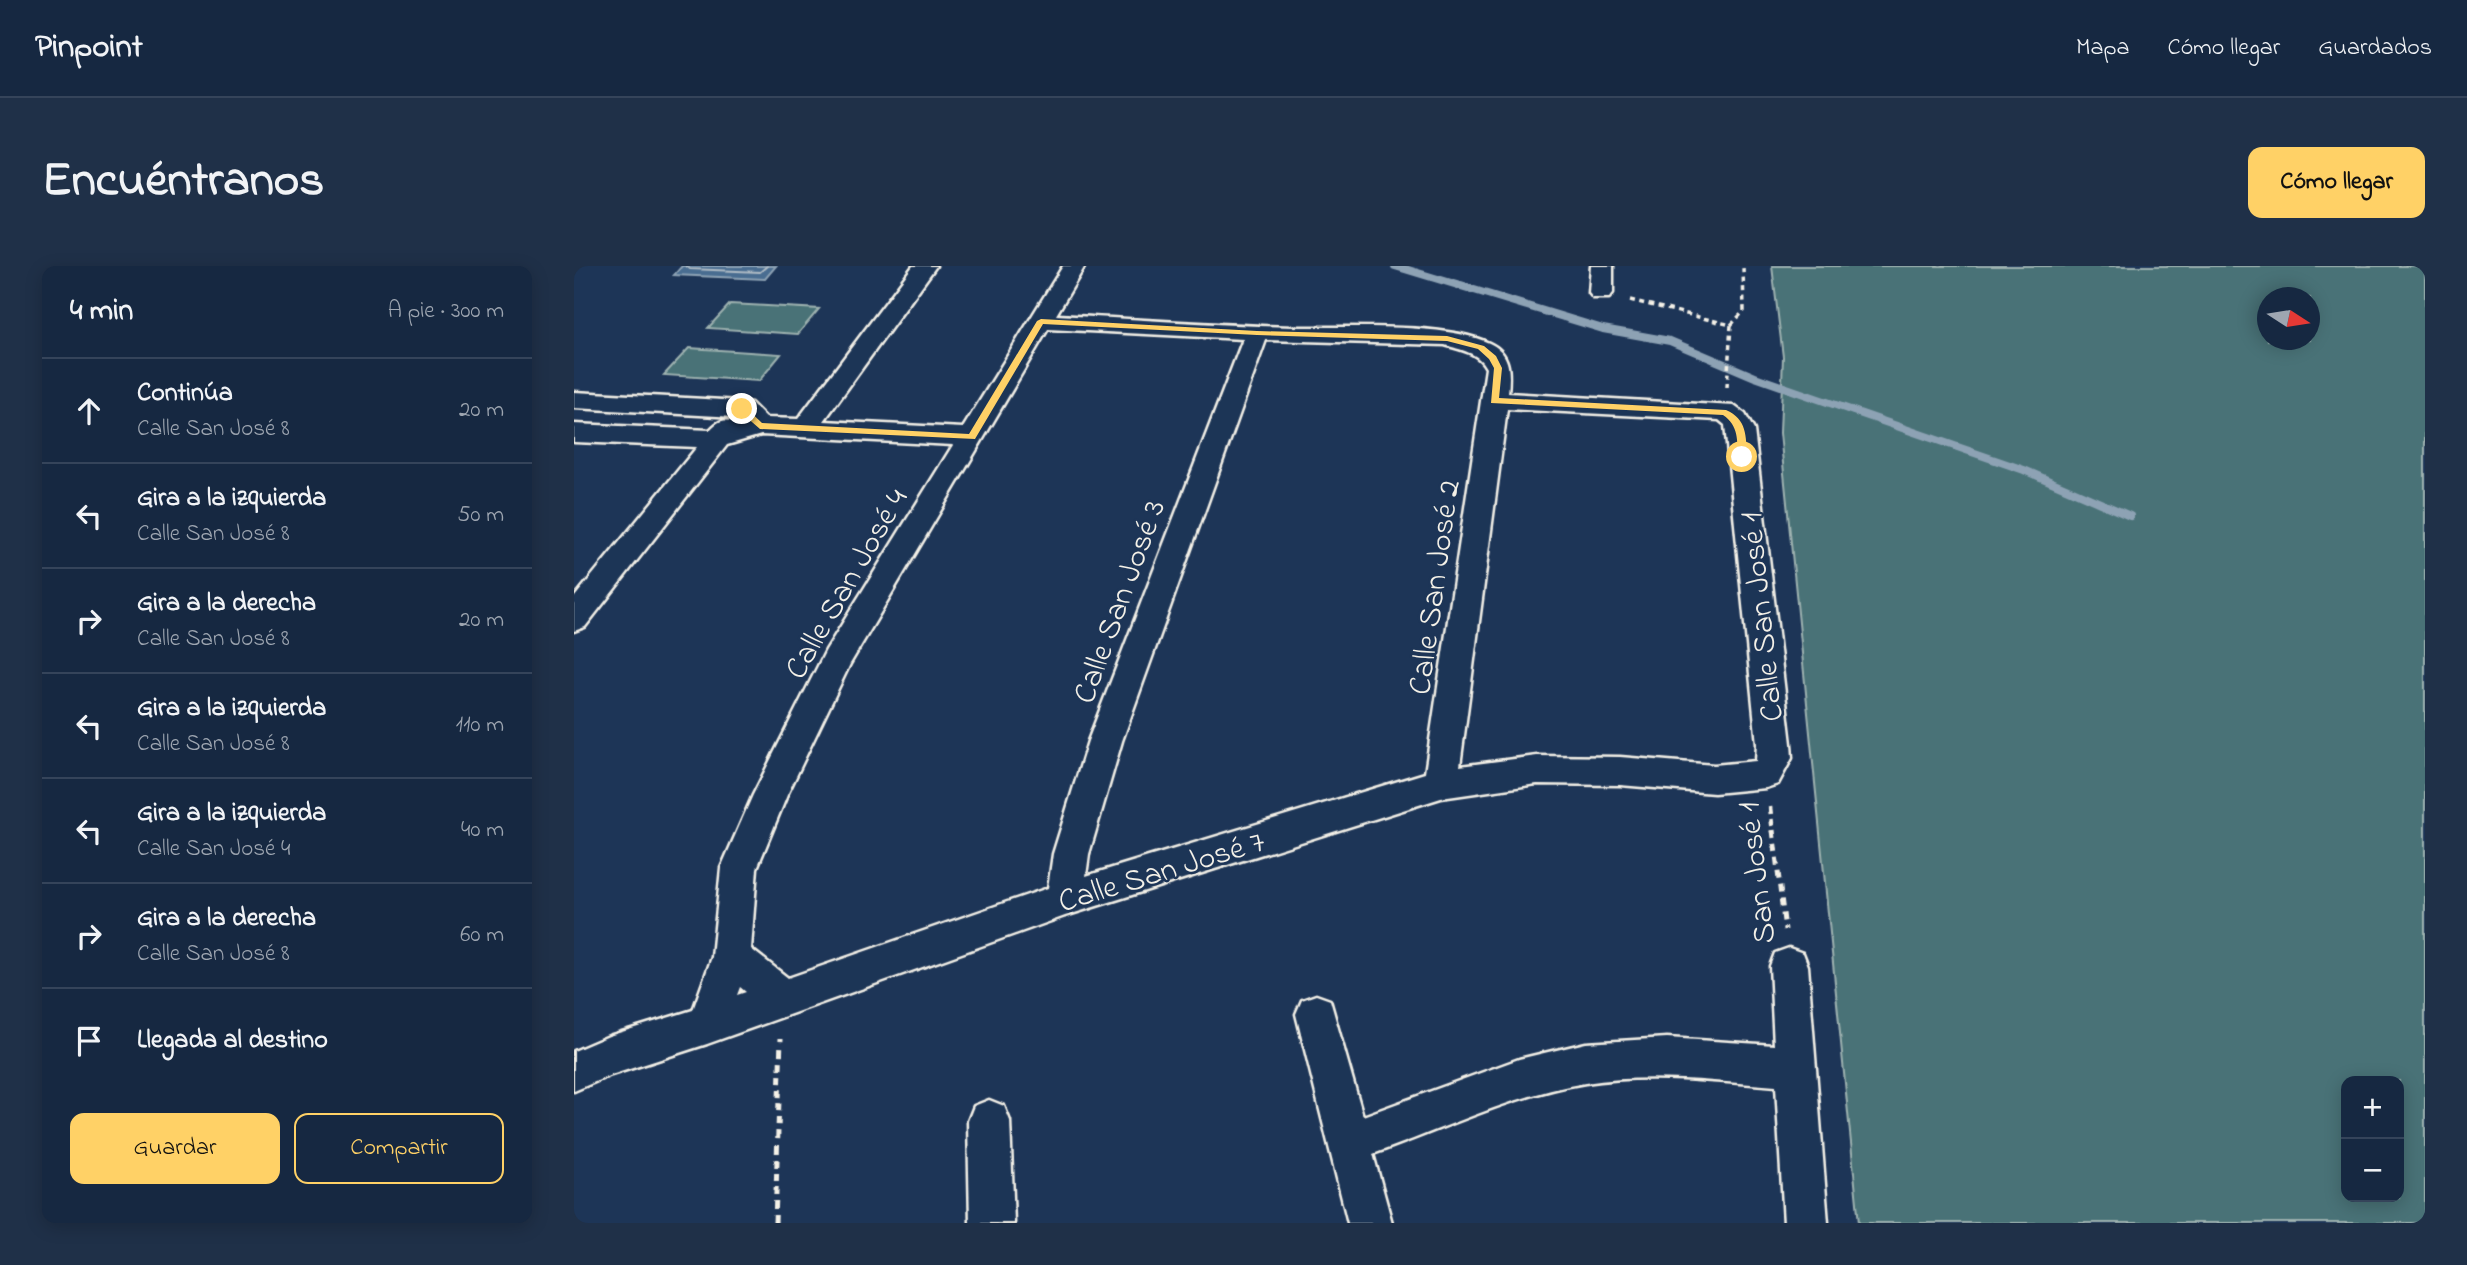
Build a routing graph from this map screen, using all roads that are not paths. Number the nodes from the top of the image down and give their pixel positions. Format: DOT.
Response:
graph roads {
  1 [pos="925,266"];
  2 [pos="1074,266"];
  3 [pos="1602,266"];
  4 [pos="1601,293"];
  5 [pos="1041,321"];
  6 [pos="1257,333"];
  7 [pos="574,400"];
  8 [pos="1494,401"];
  9 [pos="751,417"];
  10 [pos="805,428"];
  11 [pos="574,433"];
  12 [pos="972,437"];
  13 [pos="717,439"];
  14 [pos="574,619"];
  15 [pos="1766,774"];
  16 [pos="1441,783"];
  17 [pos="1065,899"];
  18 [pos="731,957"];
  19 [pos="1789,966"];
  20 [pos="783,998"];
  21 [pos="1316,1014"];
  22 [pos="707,1025"];
  23 [pos="1796,1068"];
  24 [pos="574,1071"];
  25 [pos="989,1121"];
  26 [pos="1349,1142"];
  27 [pos="992,1223"];
  28 [pos="1370,1223"];
  29 [pos="1806,1223"];
  1 -- 10 [label="street"];
  2 -- 5 [label="street, Calle San José 4"];
  3 -- 4 [label="street"];
  5 -- 6 [label="street"];
  5 -- 12 [label="street, Calle San José 4"];
  6 -- 8 [label="street, Calle San José 2"];
  6 -- 17 [label="street, Calle San José 3"];
  7 -- 9 [label="street"];
  8 -- 15 [label="street, Calle San José 1"];
  8 -- 16 [label="street, Calle San José 2"];
  9 -- 10 [label="street"];
  9 -- 13 [label="street"];
  10 -- 12 [label="street"];
  11 -- 13 [label="street"];
  12 -- 18 [label="street, Calle San José 4"];
  13 -- 14 [label="street"];
  15 -- 16 [label="street, Calle San José 7"];
  16 -- 17 [label="street, Calle San José 7"];
  17 -- 20 [label="street, Calle San José 7"];
  18 -- 20 [label="street"];
  18 -- 22 [label="street"];
  19 -- 23 [label="street"];
  20 -- 22 [label="street, Calle San José 7"];
  21 -- 26 [label="street"];
  22 -- 24 [label="street, Calle San José 7"];
  23 -- 26 [label="street"];
  23 -- 29 [label="street"];
  25 -- 27 [label="street"];
  26 -- 28 [label="street"];
}
